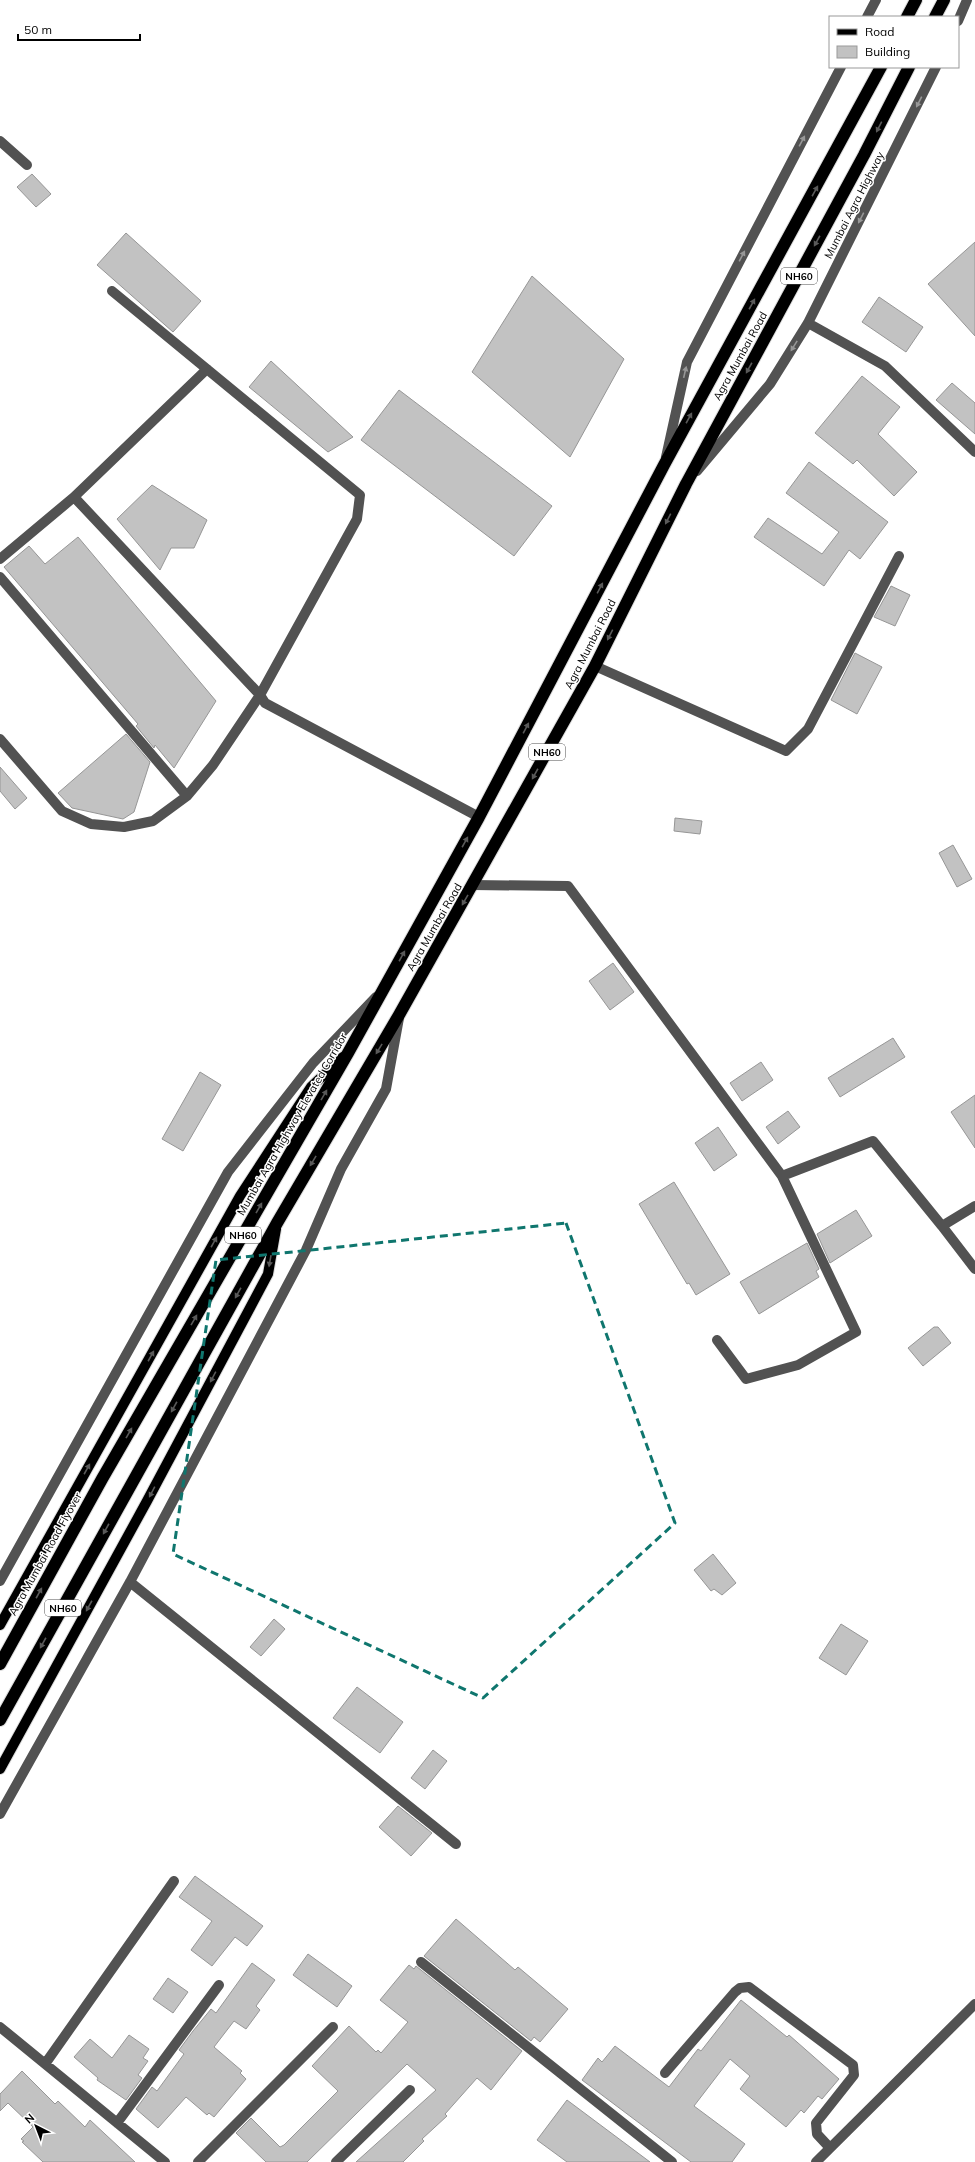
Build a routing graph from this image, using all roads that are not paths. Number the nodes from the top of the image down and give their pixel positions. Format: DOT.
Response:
graph roads {
  1 [pos="876,0"];
  2 [pos="916,0"];
  3 [pos="944,0"];
  4 [pos="967,0"];
  5 [pos="868,16"];
  6 [pos="908,16"];
  7 [pos="936,16"];
  8 [pos="959,19"];
  9 [pos="840,68"];
  10 [pos="880,68"];
  11 [pos="908,68"];
  12 [pos="936,68"];
  13 [pos="0,141"];
  14 [pos="27,165"];
  15 [pos="112,291"];
  16 [pos="808,323"];
  17 [pos="207,369"];
  18 [pos="975,452"];
  19 [pos="664,465"];
  20 [pos="686,484"];
  21 [pos="74,497"];
  22 [pos="899,556"];
  23 [pos="0,559"];
  24 [pos="0,577"];
  25 [pos="595,666"];
  26 [pos="260,695"];
  27 [pos="0,739"];
  28 [pos="187,796"];
  29 [pos="479,817"];
  30 [pos="473,885"];
  31 [pos="383,990"];
  32 [pos="399,1015"];
  33 [pos="348,1053"];
  34 [pos="782,1176"];
  35 [pos="975,1206"];
  36 [pos="277,1223"];
  37 [pos="942,1226"];
  38 [pos="975,1269"];
  39 [pos="717,1340"];
  40 [pos="102,1479"];
  41 [pos="0,1581"];
  42 [pos="130,1582"];
  43 [pos="0,1625"];
  44 [pos="0,1664"];
  45 [pos="0,1720"];
  46 [pos="0,1769"];
  47 [pos="0,1814"];
  48 [pos="456,1844"];
  49 [pos="174,1881"];
  50 [pos="421,1962"];
  51 [pos="219,1985"];
  52 [pos="975,2004"];
  53 [pos="0,2027"];
  54 [pos="333,2027"];
  55 [pos="45,2064"];
  56 [pos="665,2073"];
  57 [pos="410,2090"];
  58 [pos="117,2123"];
  59 [pos="830,2148"];
  60 [pos="165,2162"];
  61 [pos="198,2162"];
  62 [pos="336,2162"];
  63 [pos="672,2162"];
  64 [pos="816,2162"];
  1 -- 5 [label="street"];
  2 -- 6 [label="highway"];
  3 -- 7 [label="highway"];
  4 -- 8 [label="street"];
  19 -- 9 [label="street, one-way"];
  19 -- 10 [label="highway, Agra Mumbai Road / NH60, one-way"];
  11 -- 20 [label="highway, Agra Mumbai Road / NH60, one-way"];
  12 -- 16 [label="street, Mumbai Agra Highway, one-way"];
  13 -- 14 [label="street"];
  15 -- 17 [label="street"];
  16 -- 18 [label="street"];
  16 -- 20 [label="street, Mumbai Agra Highway, one-way"];
  17 -- 21 [label="street"];
  17 -- 26 [label="street"];
  29 -- 19 [label="highway, Agra Mumbai Road / NH60, one-way"];
  20 -- 25 [label="highway, Agra Mumbai Road / NH60, one-way"];
  21 -- 23 [label="street"];
  21 -- 26 [label="street"];
  22 -- 25 [label="street"];
  24 -- 28 [label="street"];
  25 -- 30 [label="highway, Agra Mumbai Road / NH60, one-way"];
  26 -- 28 [label="street"];
  26 -- 29 [label="street"];
  27 -- 28 [label="street"];
  31 -- 29 [label="highway, Agra Mumbai Road / NH60, one-way"];
  30 -- 32 [label="highway, Agra Mumbai Road / NH60, one-way"];
  30 -- 34 [label="street"];
  31 -- 33 [label="highway, Mumbai Agra Highway Elevated Corridor / NH60"];
  31 -- 41 [label="street"];
  32 -- 36 [label="highway, Agra Mumbai Road / NH60, one-way"];
  32 -- 42 [label="street"];
  40 -- 33 [label="highway, Mumbai Agra Highway Elevated Corridor / NH60, one-way"];
  43 -- 33 [label="main road, one-way"];
  34 -- 37 [label="street"];
  34 -- 39 [label="street"];
  35 -- 37 [label="street"];
  36 -- 45 [label="highway, NH60, one-way"];
  36 -- 46 [label="main road, one-way"];
  37 -- 38 [label="street"];
  44 -- 40 [label="highway, Agra Mumbai Road Flyover / NH60, one-way"];
  42 -- 47 [label="street"];
  42 -- 48 [label="street"];
  49 -- 55 [label="street"];
  50 -- 63 [label="street"];
  51 -- 58 [label="street"];
  52 -- 59 [label="street"];
  53 -- 55 [label="street"];
  54 -- 61 [label="street"];
  55 -- 58 [label="street"];
  56 -- 59 [label="street"];
  57 -- 62 [label="street"];
  58 -- 60 [label="street"];
  59 -- 64 [label="street"];
}
